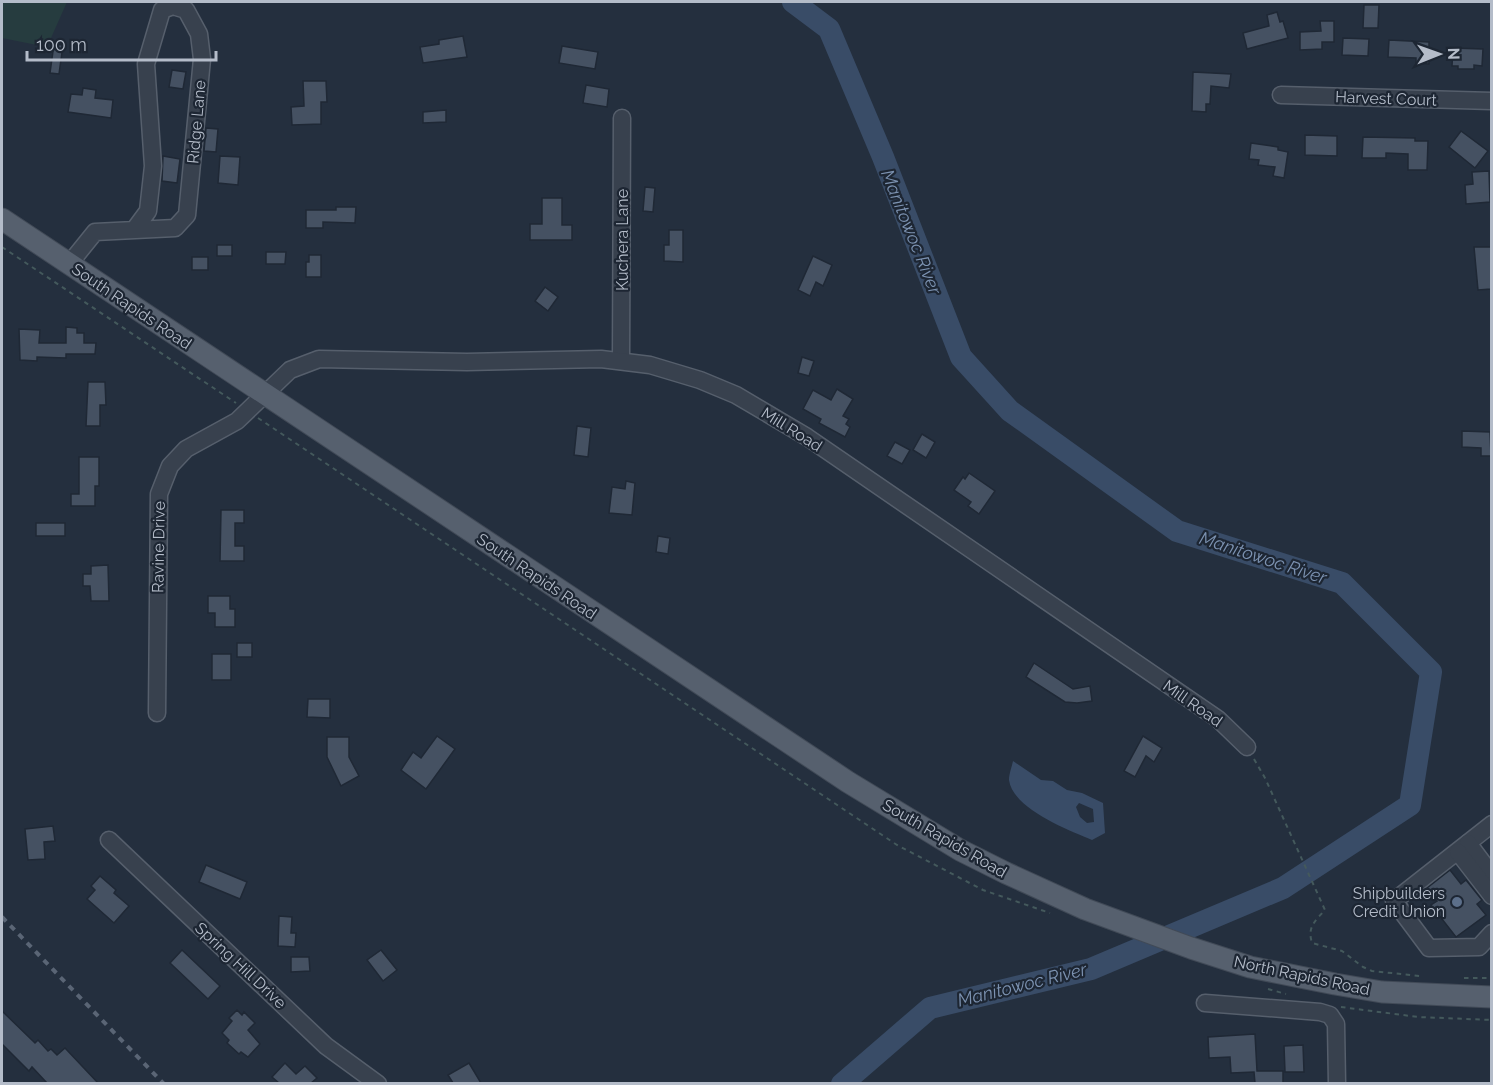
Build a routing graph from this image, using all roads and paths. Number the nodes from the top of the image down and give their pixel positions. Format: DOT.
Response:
graph roads {
  1 [pos="1281,95"];
  2 [pos="1491,101"];
  3 [pos="622,118"];
  4 [pos="2,219"];
  5 [pos="134,230"];
  6 [pos="2,247"];
  7 [pos="70,263"];
  8 [pos="621,361"];
  9 [pos="263,394"];
  10 [pos="247,411"];
  11 [pos="157,713"];
  12 [pos="1247,747"];
  13 [pos="1491,824"];
  14 [pos="109,840"];
  15 [pos="1463,847"];
  16 [pos="1491,875"];
  17 [pos="1491,885"];
  18 [pos="983,890"];
  19 [pos="1491,896"];
  20 [pos="1085,909"];
  21 [pos="1491,933"];
  22 [pos="1422,976"];
  23 [pos="1458,978"];
  24 [pos="1491,978"];
  25 [pos="1491,998"];
  26 [pos="1205,1004"];
  27 [pos="378,1083"];
  28 [pos="1337,1083"];
  1 -- 2 [label="street, Harvest Court"];
  3 -- 8 [label="street, Kuchera Lane"];
  4 -- 7 [label="main road, South Rapids Road"];
  5 -- 5 [label="street, Ridge Lane"];
  5 -- 7 [label="street, Ridge Lane"];
  6 -- 10 [label="path"];
  7 -- 9 [label="main road, South Rapids Road"];
  8 -- 9 [label="street, Mill Road"];
  8 -- 12 [label="street, Mill Road"];
  9 -- 10 [label="street, Ravine Drive"];
  9 -- 20 [label="main road, South Rapids Road"];
  10 -- 11 [label="street, Ravine Drive"];
  10 -- 18 [label="path"];
  12 -- 22 [label="path"];
  13 -- 15 [label="street"];
  14 -- 27 [label="street, Spring Hill Drive"];
  15 -- 16 [label="street"];
  15 -- 17 [label="street"];
  15 -- 19 [label="street"];
  15 -- 21 [label="street"];
  20 -- 25 [label="main road, North Rapids Road"];
  23 -- 24 [label="path"];
  26 -- 28 [label="street, North Rapids Road"];
}
